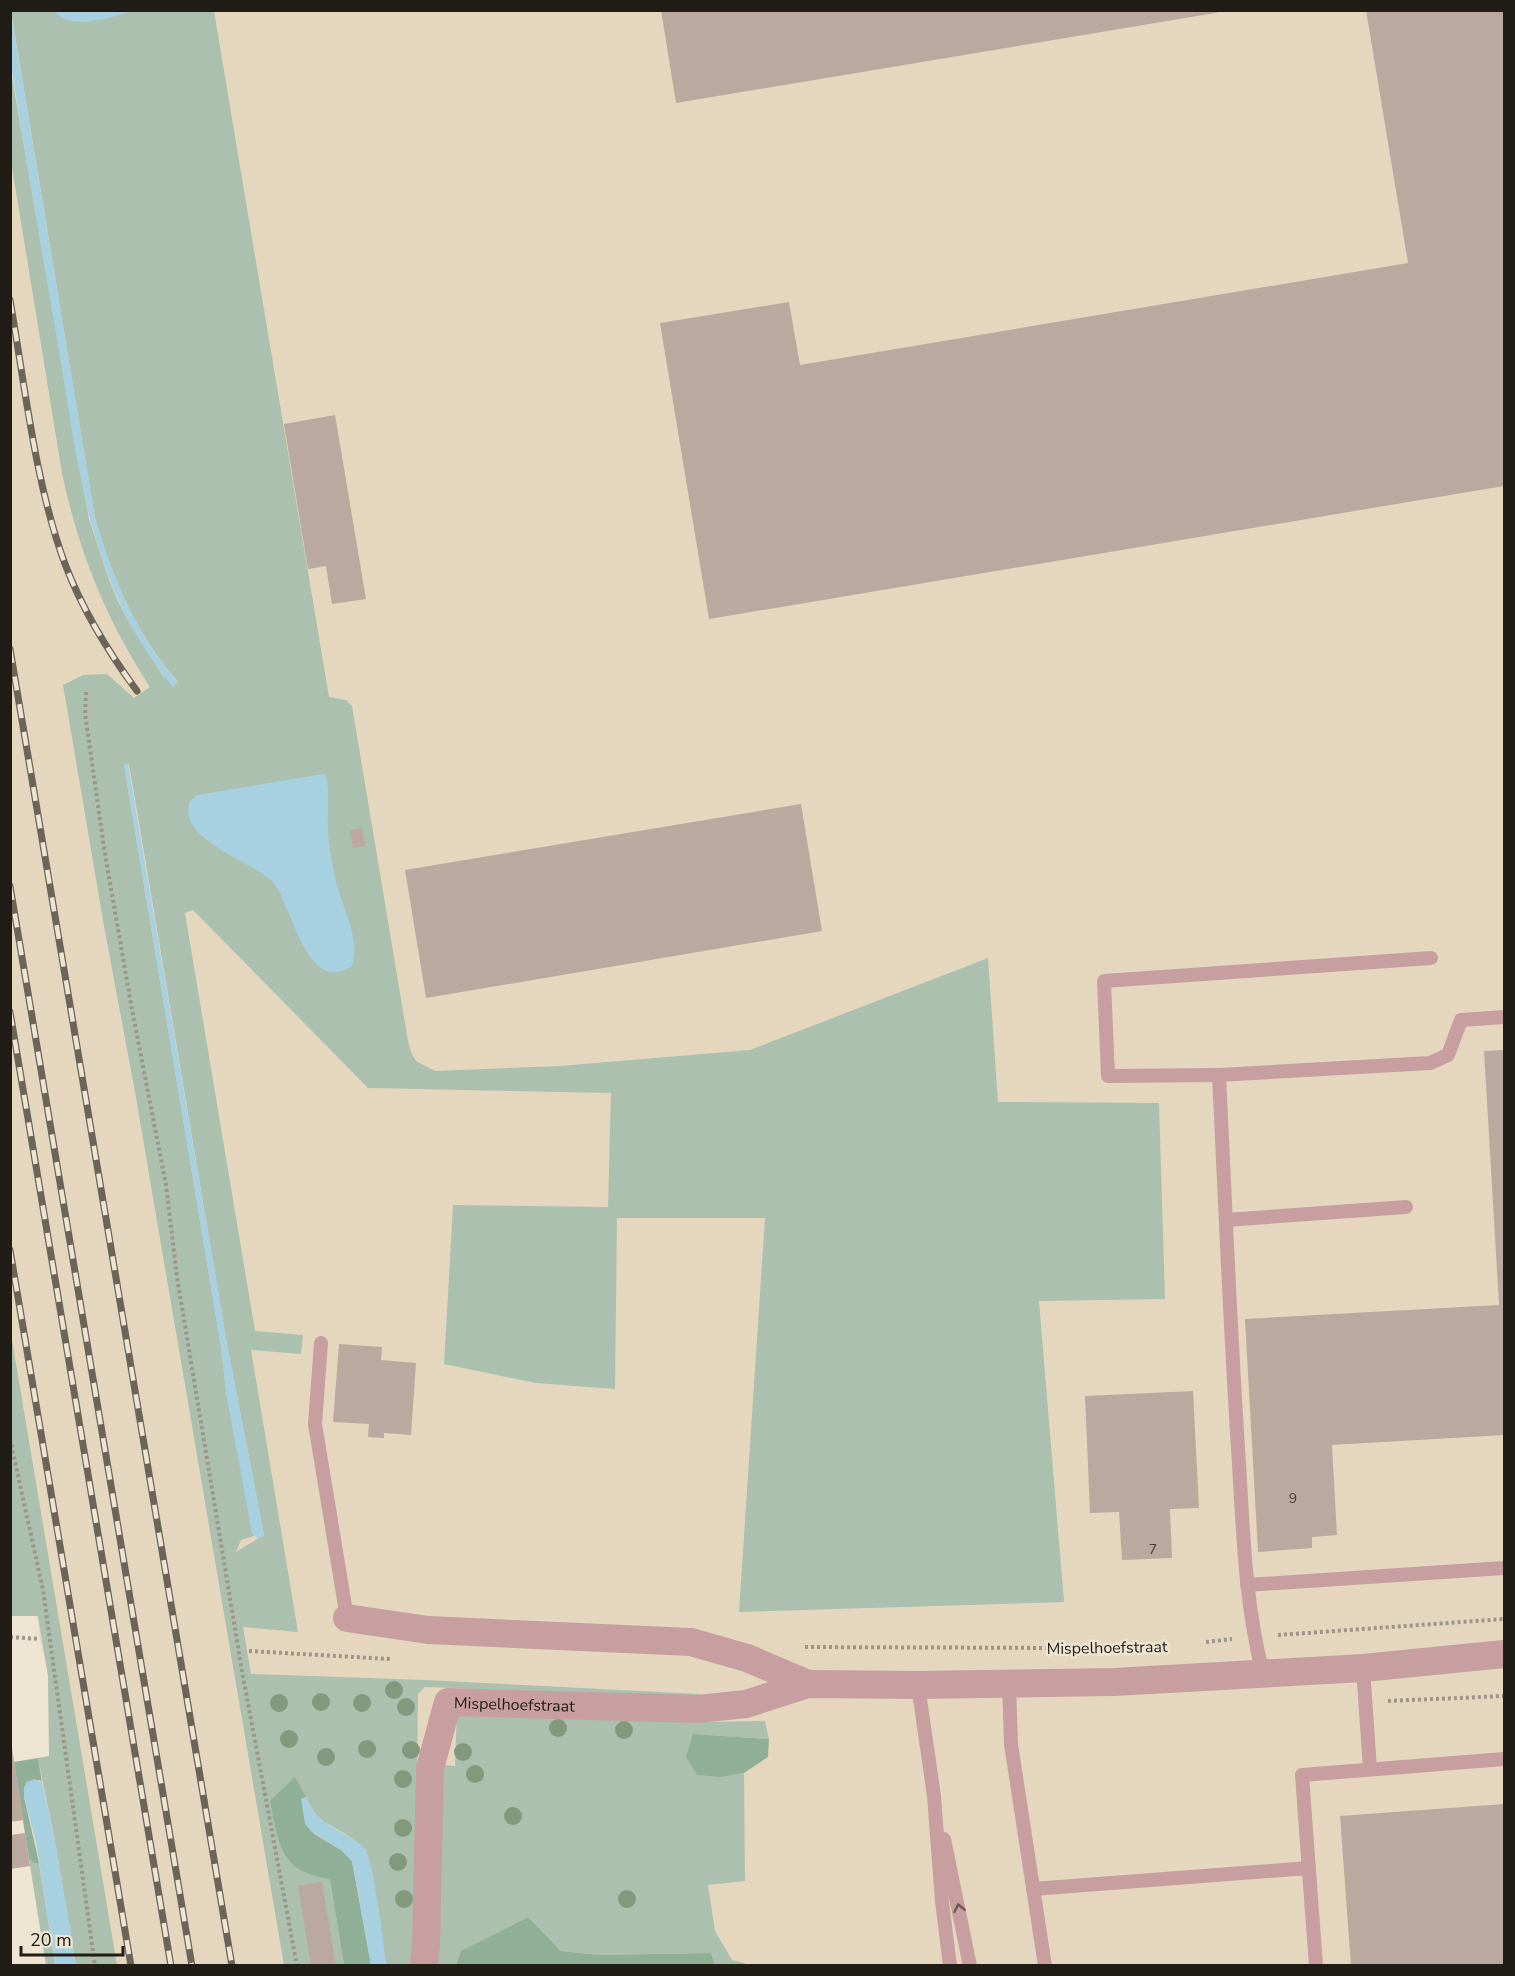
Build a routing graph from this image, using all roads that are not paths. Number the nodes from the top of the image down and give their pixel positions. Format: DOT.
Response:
graph roads {
  1 [pos="1431,958"];
  2 [pos="1504,1017"];
  3 [pos="1219,1075"];
  4 [pos="1407,1207"];
  5 [pos="1226,1220"];
  6 [pos="321,1343"];
  7 [pos="1504,1568"];
  8 [pos="1247,1585"];
  9 [pos="347,1618"];
  10 [pos="1504,1654"];
  11 [pos="1363,1668"];
  12 [pos="1263,1674"];
  13 [pos="808,1684"];
  14 [pos="918,1684"];
  15 [pos="1009,1684"];
  16 [pos="1504,1760"];
  17 [pos="1370,1769"];
  18 [pos="934,1796"];
  19 [pos="1309,1868"];
  20 [pos="1033,1889"];
  21 [pos="424,1965"];
  22 [pos="950,1965"];
  23 [pos="970,1965"];
  24 [pos="1045,1965"];
  25 [pos="1316,1965"];
  1 -- 3 [label="lane"];
  2 -- 3 [label="lane"];
  3 -- 5 [label="lane"];
  4 -- 5 [label="lane"];
  5 -- 8 [label="lane"];
  6 -- 9 [label="lane"];
  7 -- 8 [label="lane"];
  8 -- 12 [label="lane"];
  9 -- 13 [label="street, Mispelhoefstraat"];
  10 -- 11 [label="street, Mispelhoefstraat"];
  11 -- 12 [label="street, Mispelhoefstraat"];
  11 -- 17 [label="lane"];
  12 -- 15 [label="street, Mispelhoefstraat"];
  13 -- 14 [label="street, Mispelhoefstraat"];
  13 -- 21 [label="street, Mispelhoefstraat"];
  14 -- 15 [label="street, Mispelhoefstraat"];
  14 -- 18 [label="lane"];
  15 -- 20 [label="lane"];
  16 -- 17 [label="lane"];
  17 -- 19 [label="lane"];
  18 -- 22 [label="lane"];
  23 -- 18 [label="lane, one-way"];
  19 -- 20 [label="lane"];
  19 -- 25 [label="lane"];
  20 -- 24 [label="lane"];
}
